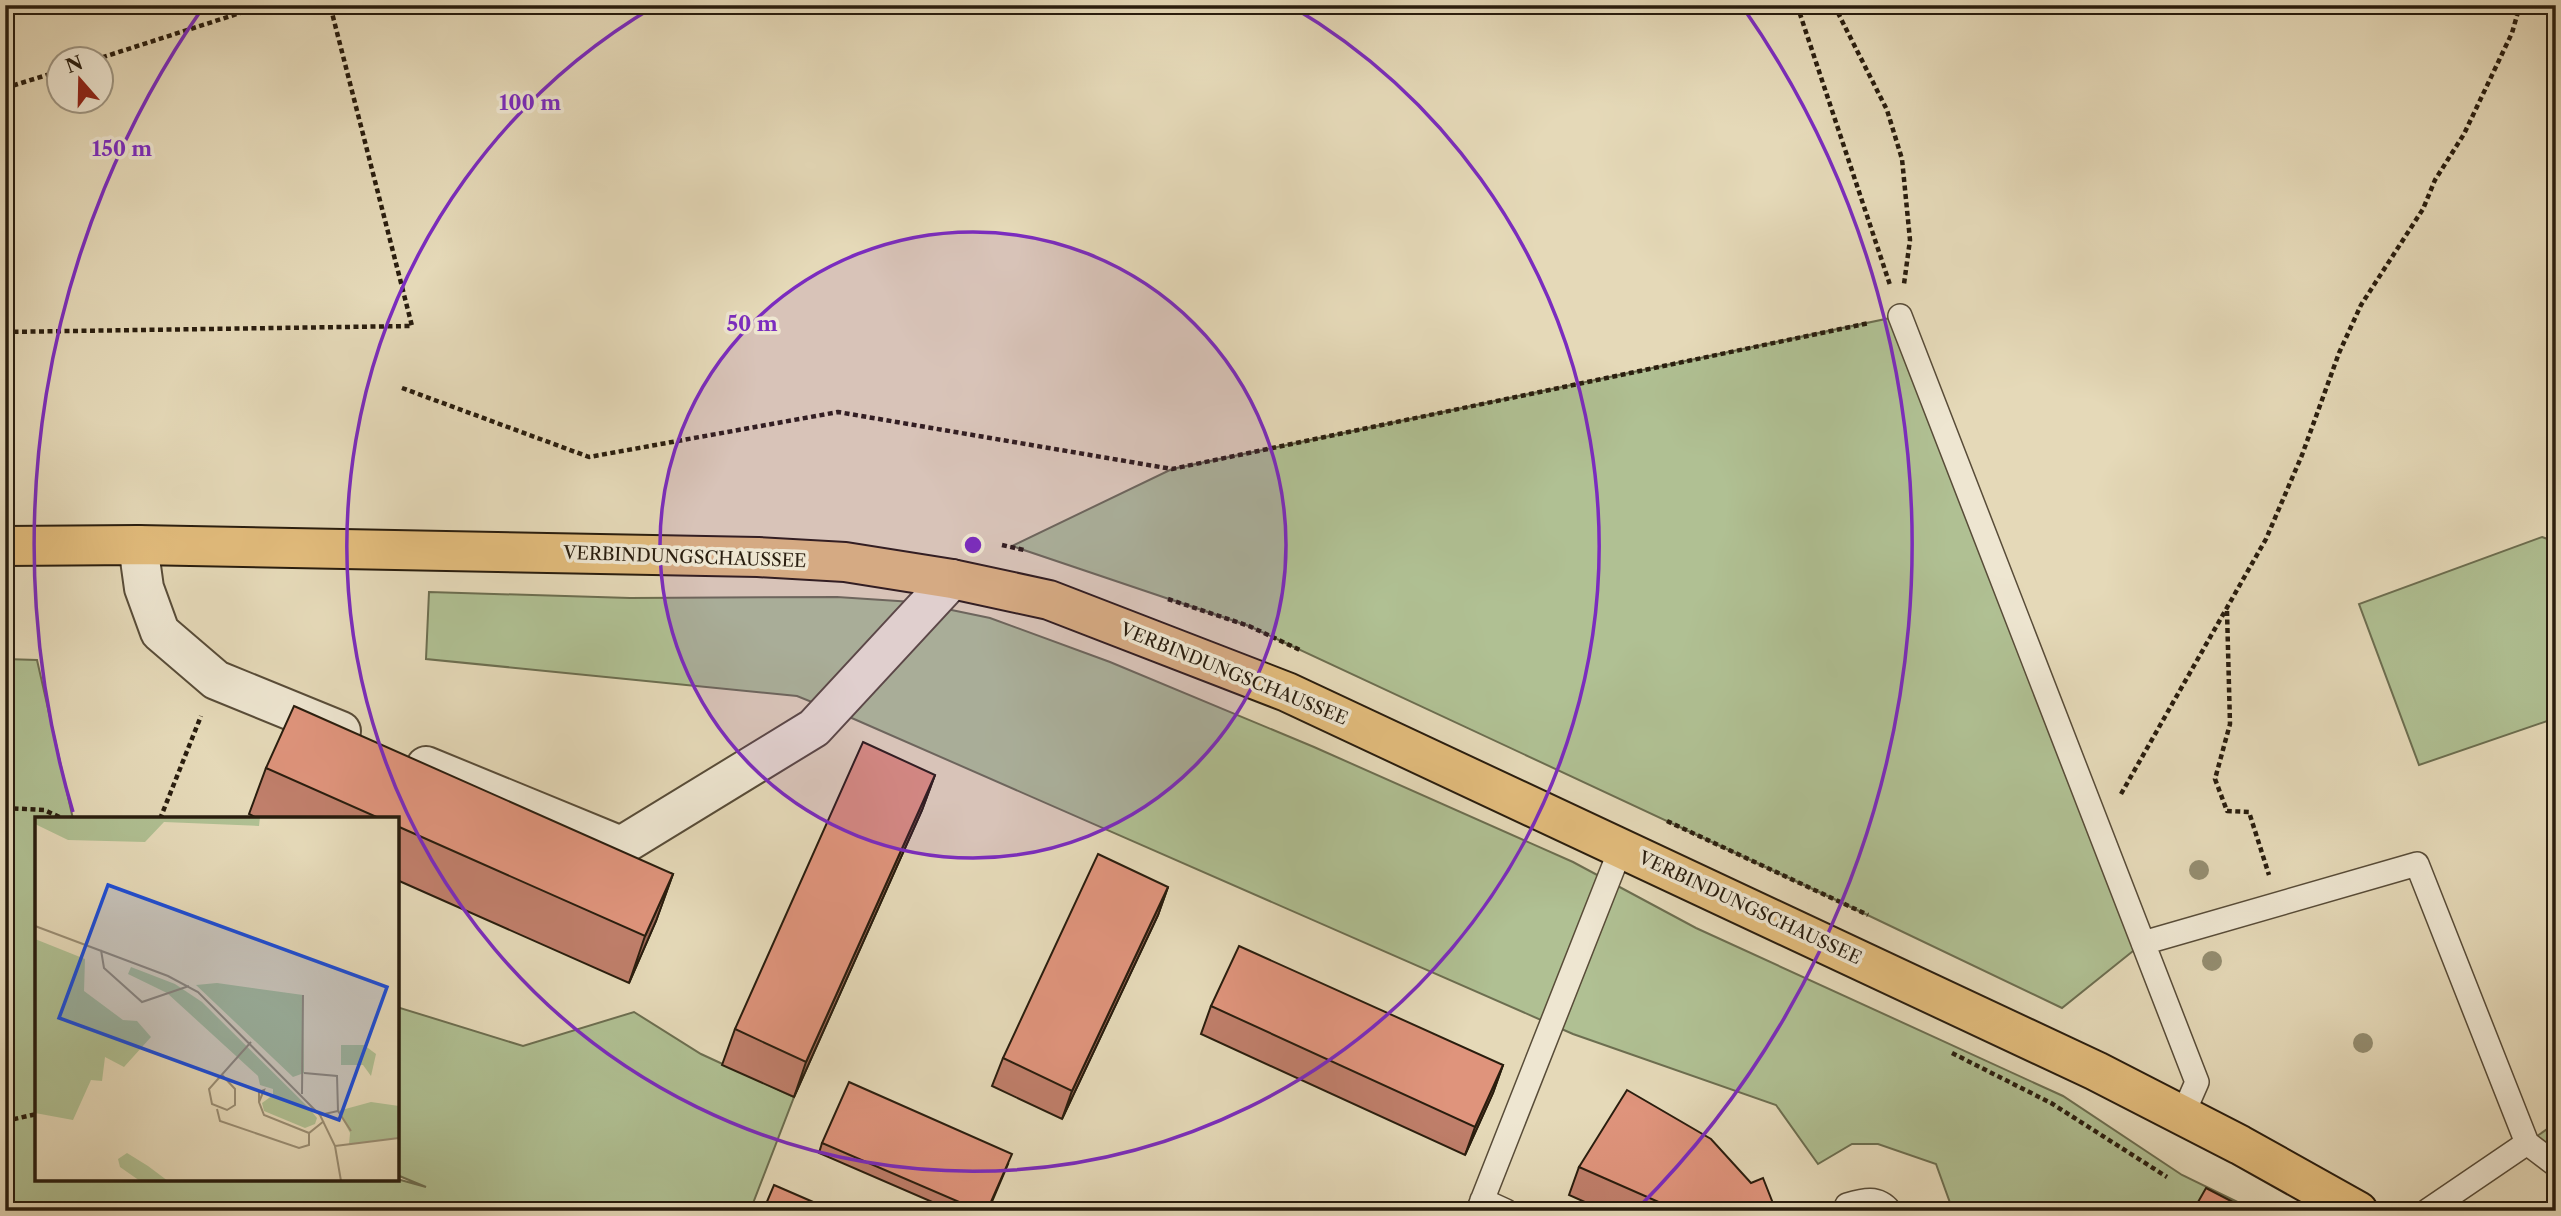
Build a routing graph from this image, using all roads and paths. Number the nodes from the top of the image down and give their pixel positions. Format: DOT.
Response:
graph roads {
  1 [pos="265,5"];
  2 [pos="330,5"];
  3 [pos="1797,5"];
  4 [pos="1834,5"];
  5 [pos="2520,5"];
  6 [pos="116,53"];
  7 [pos="46,75"];
  8 [pos="5,88"];
  9 [pos="1900,316"];
  10 [pos="5,332"];
  11 [pos="402,388"];
  12 [pos="138,545"];
  13 [pos="5,546"];
  14 [pos="952,579"];
  15 [pos="2227,610"];
  16 [pos="216,680"];
  17 [pos="5,808"];
  18 [pos="60,817"];
  19 [pos="161,817"];
  20 [pos="2100,831"];
  21 [pos="1621,848"];
  22 [pos="2278,904"];
  23 [pos="2143,943"];
  24 [pos="35,1114"];
  25 [pos="2182,1114"];
  26 [pos="5,1121"];
  27 [pos="2527,1143"];
  28 [pos="2556,1166"];
  29 [pos="1480,1206"];
  30 [pos="1506,1211"];
  31 [pos="1844,1211"];
  32 [pos="1891,1211"];
  33 [pos="2358,1211"];
  34 [pos="2427,1211"];
  1 -- 6 [label="path"];
  2 -- 10 [label="path"];
  3 -- 9 [label="path"];
  4 -- 9 [label="path"];
  5 -- 15 [label="path"];
  7 -- 8 [label="path"];
  9 -- 11 [label="path"];
  9 -- 20 [label="lane"];
  12 -- 13 [label="main road, VERBINDUNGSCHAUSSEE"];
  12 -- 14 [label="main road, VERBINDUNGSCHAUSSEE"];
  12 -- 16 [label="street"];
  14 -- 16 [label="street"];
  14 -- 21 [label="main road, VERBINDUNGSCHAUSSEE"];
  15 -- 20 [label="path"];
  15 -- 22 [label="path"];
  16 -- 19 [label="path"];
  17 -- 18 [label="path"];
  20 -- 23 [label="lane"];
  21 -- 25 [label="main road, VERBINDUNGSCHAUSSEE"];
  21 -- 29 [label="lane"];
  22 -- 23 [label="lane"];
  22 -- 27 [label="lane"];
  23 -- 25 [label="lane"];
  24 -- 26 [label="path"];
  25 -- 33 [label="main road, VERBINDUNGSCHAUSSEE"];
  27 -- 28 [label="lane"];
  27 -- 34 [label="lane"];
  29 -- 30 [label="lane"];
  31 -- 32 [label="lane"];
}
